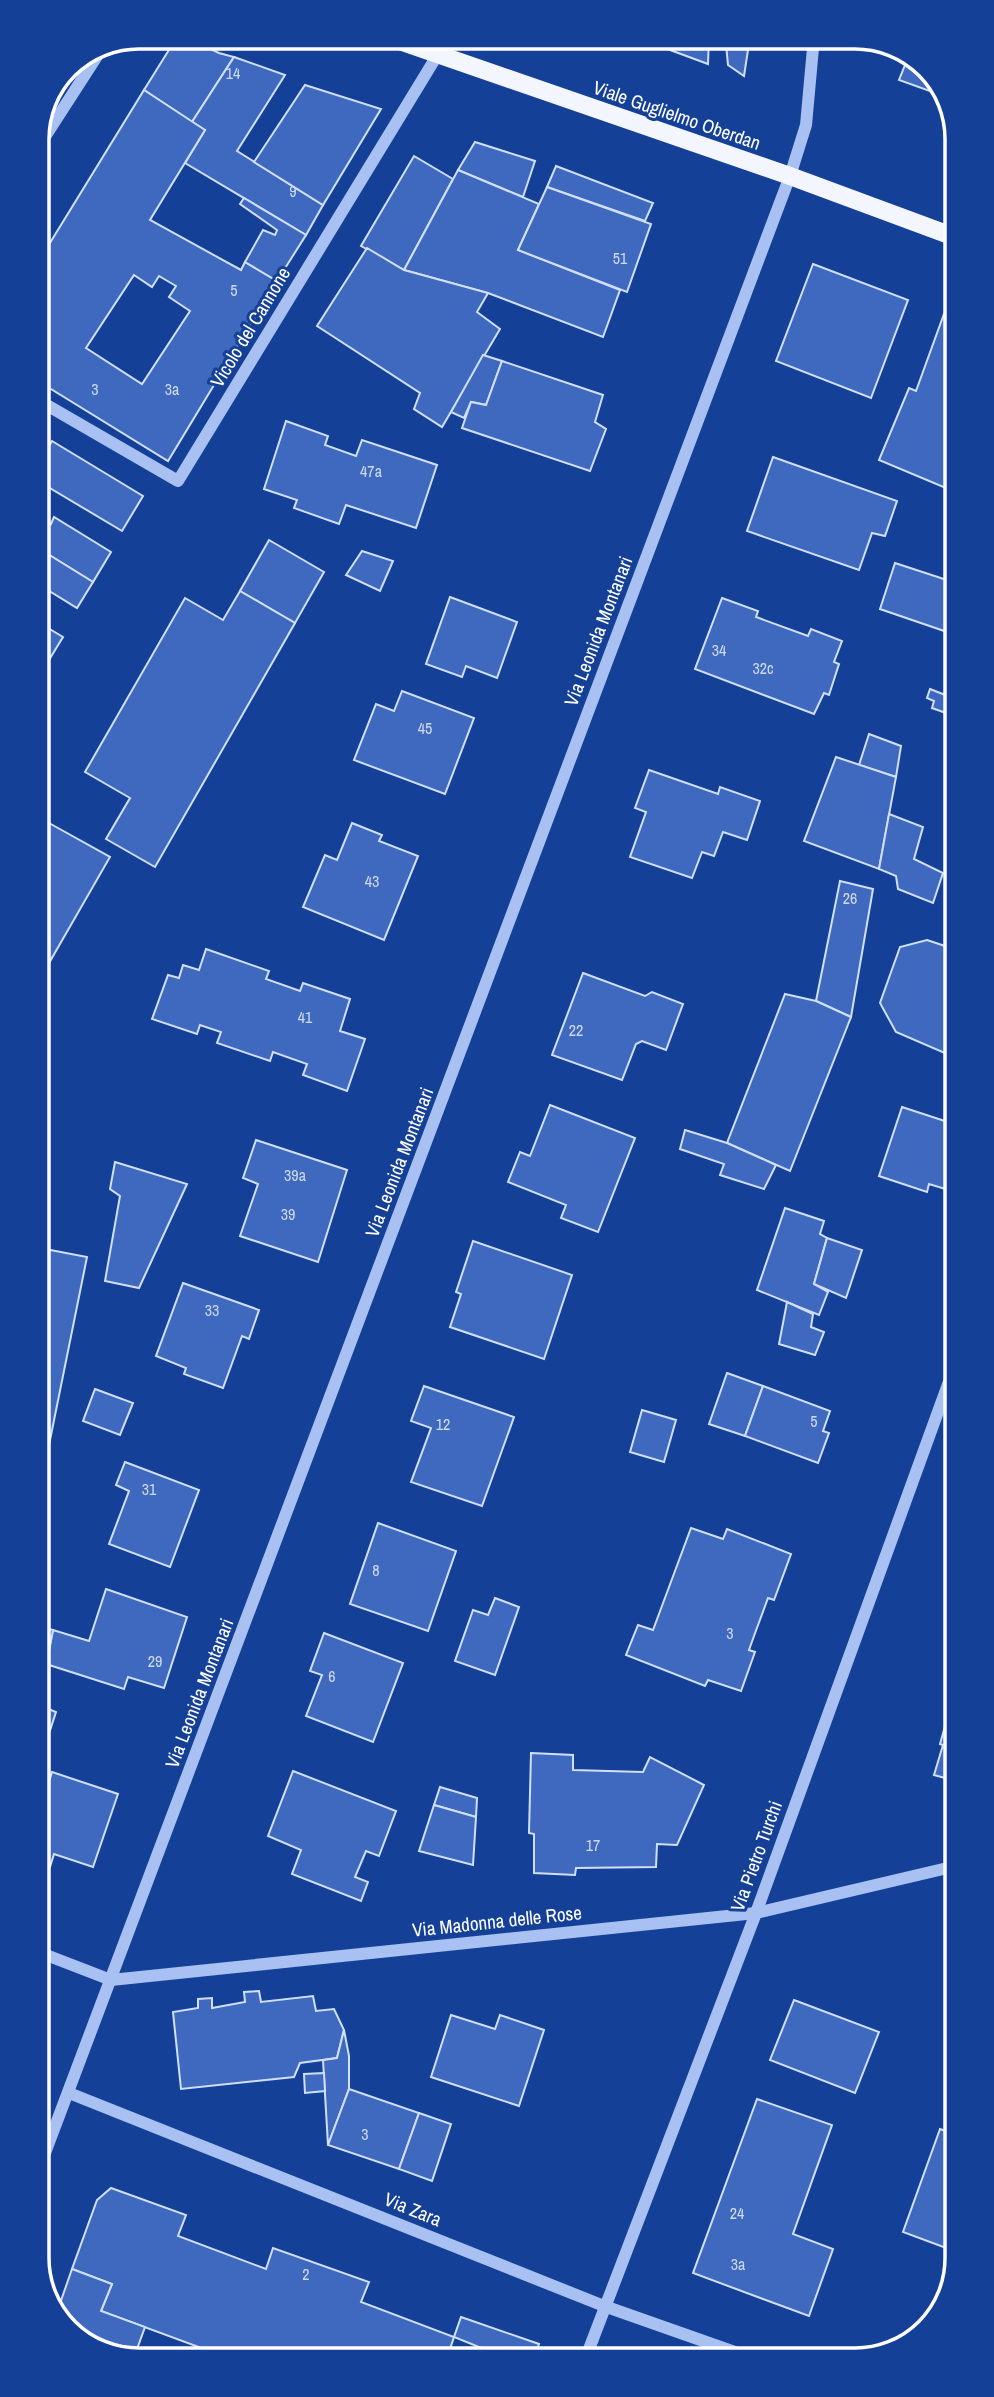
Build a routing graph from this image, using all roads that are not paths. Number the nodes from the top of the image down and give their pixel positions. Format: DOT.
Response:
graph roads {
  1 [pos="423,49"];
  2 [pos="813,49"];
  3 [pos="438,54"];
  4 [pos="93,62"];
  5 [pos="50,130"];
  6 [pos="790,176"];
  7 [pos="945,233"];
  8 [pos="49,406"];
  9 [pos="945,1393"];
  10 [pos="945,1869"];
  11 [pos="756,1913"];
  12 [pos="49,1956"];
  13 [pos="111,1980"];
  14 [pos="69,2093"];
  15 [pos="49,2143"];
  16 [pos="604,2306"];
  17 [pos="589,2348"];
  18 [pos="723,2348"];
  1 -- 3 [label="main road, Viale Guglielmo Oberdan"];
  2 -- 6 [label="street, Via Leonida Montanari"];
  3 -- 6 [label="main road, Viale Guglielmo Oberdan"];
  3 -- 8 [label="street, Vicolo del Cannone"];
  4 -- 5 [label="street"];
  6 -- 7 [label="main road, Viale Guglielmo Oberdan"];
  6 -- 13 [label="street, Via Leonida Montanari"];
  9 -- 11 [label="street, Via Pietro Turchi"];
  10 -- 11 [label="street, Via Madonna delle Rose"];
  11 -- 13 [label="street, Via Madonna delle Rose"];
  11 -- 16 [label="street, Via Pietro Turchi"];
  12 -- 13 [label="street, Via Madonna delle Rose"];
  13 -- 14 [label="street, Via Leonida Montanari"];
  14 -- 15 [label="street, Via Leonida Montanari"];
  14 -- 16 [label="street, Via Zara"];
  16 -- 17 [label="street, Via Pietro Turchi"];
  16 -- 18 [label="street, Via Zara"];
}
